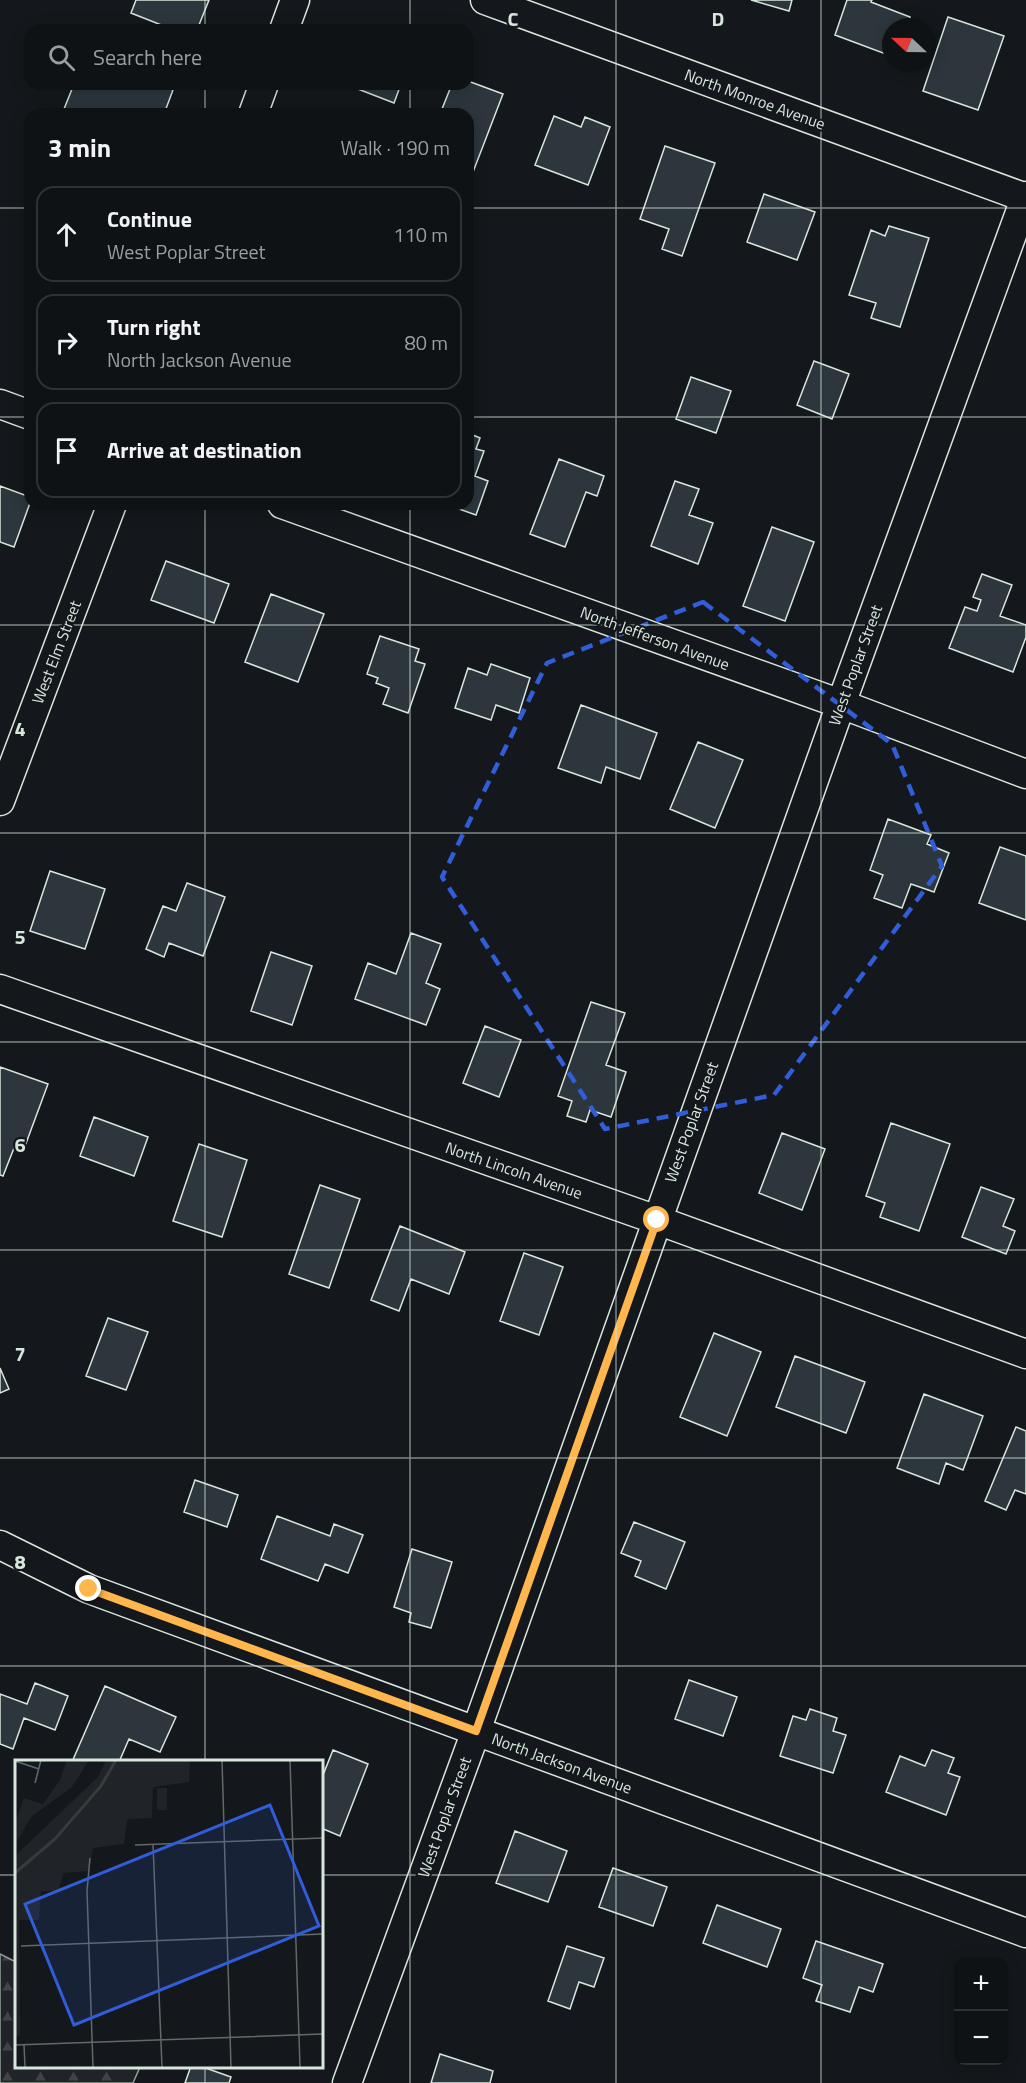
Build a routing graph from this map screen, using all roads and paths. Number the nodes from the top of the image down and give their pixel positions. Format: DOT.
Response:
graph roads {
  1 [pos="295,0"];
  2 [pos="485,0"];
  3 [pos="286,24"];
  4 [pos="262,90"];
  5 [pos="256,108"];
  6 [pos="1026,198"];
  7 [pos="0,404"];
  8 [pos="24,413"];
  9 [pos="110,510"];
  10 [pos="299,510"];
  11 [pos="841,704"];
  12 [pos="1026,774"];
  13 [pos="0,801"];
  14 [pos="0,989"];
  15 [pos="657,1220"];
  16 [pos="1026,1354"];
  17 [pos="0,1545"];
  18 [pos="476,1731"];
  19 [pos="1026,1933"];
  20 [pos="347,2083"];
  1 -- 3 [label="street"];
  2 -- 6 [label="street, North Monroe Avenue"];
  4 -- 5 [label="street"];
  6 -- 11 [label="street, West Poplar Street"];
  7 -- 8 [label="street"];
  9 -- 13 [label="street, West Elm Street"];
  10 -- 11 [label="street, North Jefferson Avenue"];
  11 -- 12 [label="street, North Jefferson Avenue"];
  11 -- 15 [label="street, West Poplar Street"];
  14 -- 15 [label="street, North Lincoln Avenue"];
  15 -- 16 [label="street, North Lincoln Avenue"];
  15 -- 18 [label="street, West Poplar Street"];
  17 -- 18 [label="street, North Jackson Avenue"];
  18 -- 19 [label="street, North Jackson Avenue"];
  18 -- 20 [label="street, West Poplar Street"];
}
